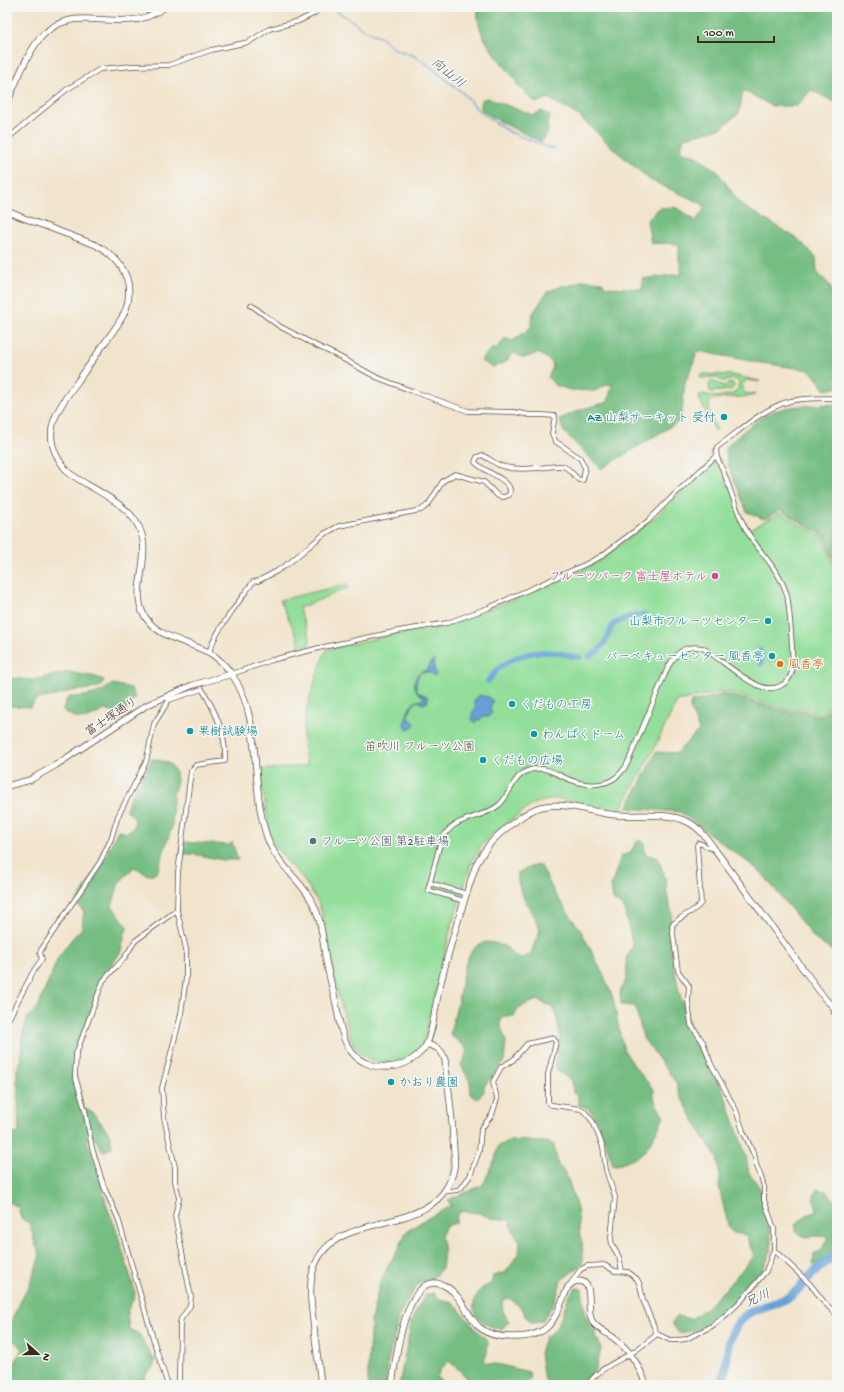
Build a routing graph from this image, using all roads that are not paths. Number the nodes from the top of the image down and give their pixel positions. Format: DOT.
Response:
graph roads {
  1 [pos="165,7"];
  2 [pos="317,8"];
  3 [pos="7,103"];
  4 [pos="7,140"];
  5 [pos="7,211"];
  6 [pos="251,305"];
  7 [pos="837,398"];
  8 [pos="716,456"];
  9 [pos="209,653"];
  10 [pos="232,674"];
  11 [pos="168,698"];
  12 [pos="7,786"];
  13 [pos="716,851"];
  14 [pos="430,883"];
  15 [pos="466,894"];
  16 [pos="464,901"];
  17 [pos="177,910"];
  18 [pos="835,1008"];
  19 [pos="837,1015"];
  20 [pos="7,1022"];
  21 [pos="427,1044"];
  22 [pos="445,1190"];
  23 [pos="774,1250"];
  24 [pos="622,1271"];
  25 [pos="571,1283"];
  26 [pos="837,1314"];
  27 [pos="658,1334"];
  28 [pos="631,1353"];
  29 [pos="168,1385"];
  30 [pos="181,1385"];
  31 [pos="321,1385"];
  32 [pos="392,1385"];
  33 [pos="588,1385"];
  34 [pos="646,1385"];
  1 -- 3 [label="street"];
  2 -- 4 [label="street"];
  5 -- 9 [label="street"];
  6 -- 9 [label="street"];
  7 -- 8 [label="street"];
  8 -- 10 [label="street"];
  8 -- 14 [label="street"];
  9 -- 10 [label="street"];
  10 -- 11 [label="street, 富士塚通り"];
  10 -- 21 [label="street"];
  11 -- 12 [label="street, 富士塚通り"];
  11 -- 17 [label="street"];
  11 -- 20 [label="street"];
  13 -- 15 [label="street"];
  13 -- 18 [label="street"];
  13 -- 23 [label="street"];
  14 -- 15 [label="street"];
  14 -- 16 [label="street"];
  15 -- 16 [label="street"];
  16 -- 21 [label="street"];
  17 -- 29 [label="street"];
  17 -- 30 [label="street"];
  18 -- 19 [label="street"];
  21 -- 22 [label="street"];
  22 -- 24 [label="street"];
  22 -- 31 [label="street"];
  23 -- 26 [label="street"];
  23 -- 27 [label="street"];
  24 -- 25 [label="street"];
  24 -- 27 [label="street"];
  25 -- 28 [label="street"];
  25 -- 32 [label="street"];
  27 -- 28 [label="street"];
  28 -- 33 [label="street"];
  28 -- 34 [label="street"];
}
